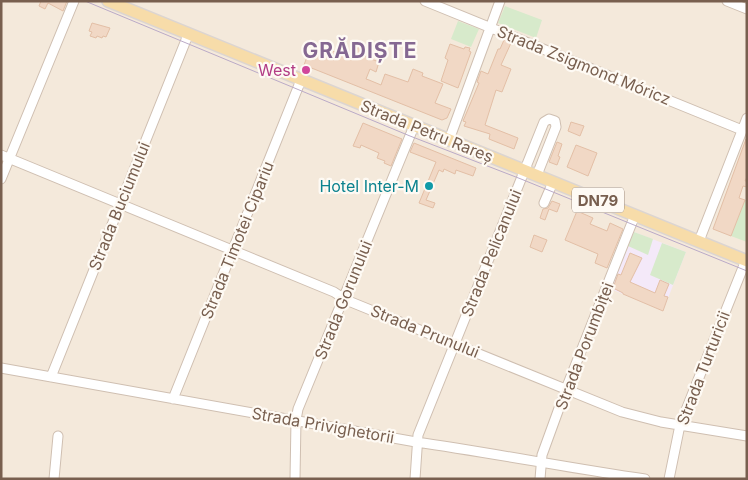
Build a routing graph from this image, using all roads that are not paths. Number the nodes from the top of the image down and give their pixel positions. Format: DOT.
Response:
graph roads {
  1 [pos="74,1"];
  2 [pos="108,1"];
  3 [pos="425,1"];
  4 [pos="500,1"];
  5 [pos="727,1"];
  6 [pos="747,9"];
  7 [pos="490,27"];
  8 [pos="188,35"];
  9 [pos="301,80"];
  10 [pos="747,118"];
  11 [pos="414,126"];
  12 [pos="742,130"];
  13 [pos="449,140"];
  14 [pos="5,157"];
  15 [pos="525,170"];
  16 [pos="536,175"];
  17 [pos="1,180"];
  18 [pos="552,182"];
  19 [pos="544,203"];
  20 [pos="120,205"];
  21 [pos="635,215"];
  22 [pos="699,241"];
  23 [pos="232,252"];
  24 [pos="746,261"];
  25 [pos="343,298"];
  26 [pos="454,343"];
  27 [pos="1,368"];
  28 [pos="51,377"];
  29 [pos="566,389"];
  30 [pos="173,399"];
  31 [pos="296,420"];
  32 [pos="680,425"];
  33 [pos="58,436"];
  34 [pos="747,436"];
  35 [pos="416,442"];
  36 [pos="541,464"];
  37 [pos="54,479"];
  38 [pos="295,479"];
  39 [pos="415,479"];
  40 [pos="540,479"];
  41 [pos="646,479"];
  42 [pos="669,479"];
  1 -- 14 [label="street"];
  2 -- 8 [label="main road, Strada Petru Rareș / DN79"];
  3 -- 7 [label="street, Strada Zsigmond Móricz"];
  4 -- 7 [label="street"];
  5 -- 6 [label="street"];
  7 -- 12 [label="street, Strada Zsigmond Móricz"];
  7 -- 13 [label="street"];
  8 -- 9 [label="main road, Strada Petru Rareș / DN79"];
  8 -- 20 [label="street, Strada Buciumului"];
  9 -- 11 [label="main road, Strada Petru Rareș / DN79"];
  9 -- 23 [label="street, Strada Timotei Cipariu"];
  10 -- 12 [label="street"];
  11 -- 13 [label="main road, Strada Petru Rareș / DN79"];
  11 -- 25 [label="street, Strada Gorunului"];
  12 -- 22 [label="street"];
  13 -- 15 [label="main road, Strada Petru Rareș / DN79"];
  14 -- 17 [label="street"];
  14 -- 20 [label="street, Strada Prunului"];
  15 -- 16 [label="main road, Strada Petru Rareș / DN79"];
  15 -- 16 [label="street, Strada Pelicanului"];
  15 -- 26 [label="street, Strada Pelicanului"];
  16 -- 18 [label="main road, Strada Petru Rareș / DN79"];
  18 -- 19 [label="street"];
  18 -- 21 [label="main road, Strada Petru Rareș / DN79"];
  20 -- 23 [label="street, Strada Prunului"];
  20 -- 28 [label="street, Strada Buciumului"];
  21 -- 22 [label="main road, Strada Petru Rareș / DN79"];
  21 -- 29 [label="street, Strada Porumbiței"];
  22 -- 24 [label="main road, Strada Petru Rareș / DN79"];
  23 -- 25 [label="street, Strada Prunului"];
  23 -- 30 [label="street, Strada Timotei Cipariu"];
  24 -- 32 [label="street, Strada Turturicii"];
  25 -- 26 [label="street, Strada Prunului"];
  25 -- 31 [label="street, Strada Gorunului"];
  26 -- 29 [label="street, Strada Prunului"];
  26 -- 35 [label="street, Strada Pelicanului"];
  27 -- 28 [label="street, Strada Privighetorii"];
  28 -- 30 [label="street, Strada Privighetorii"];
  29 -- 32 [label="street, Strada Prunului"];
  29 -- 36 [label="street, Strada Porumbiței"];
  30 -- 31 [label="street, Strada Privighetorii"];
  31 -- 35 [label="street, Strada Privighetorii"];
  31 -- 38 [label="street, Strada Gorunului"];
  32 -- 34 [label="street, Strada Prunului"];
  32 -- 42 [label="street, Strada Turturicii"];
  33 -- 37 [label="street"];
  35 -- 36 [label="street, Strada Privighetorii"];
  35 -- 39 [label="street, Strada Pelicanului"];
  36 -- 40 [label="street, Strada Porumbiței"];
  36 -- 41 [label="street, Strada Privighetorii"];
}
